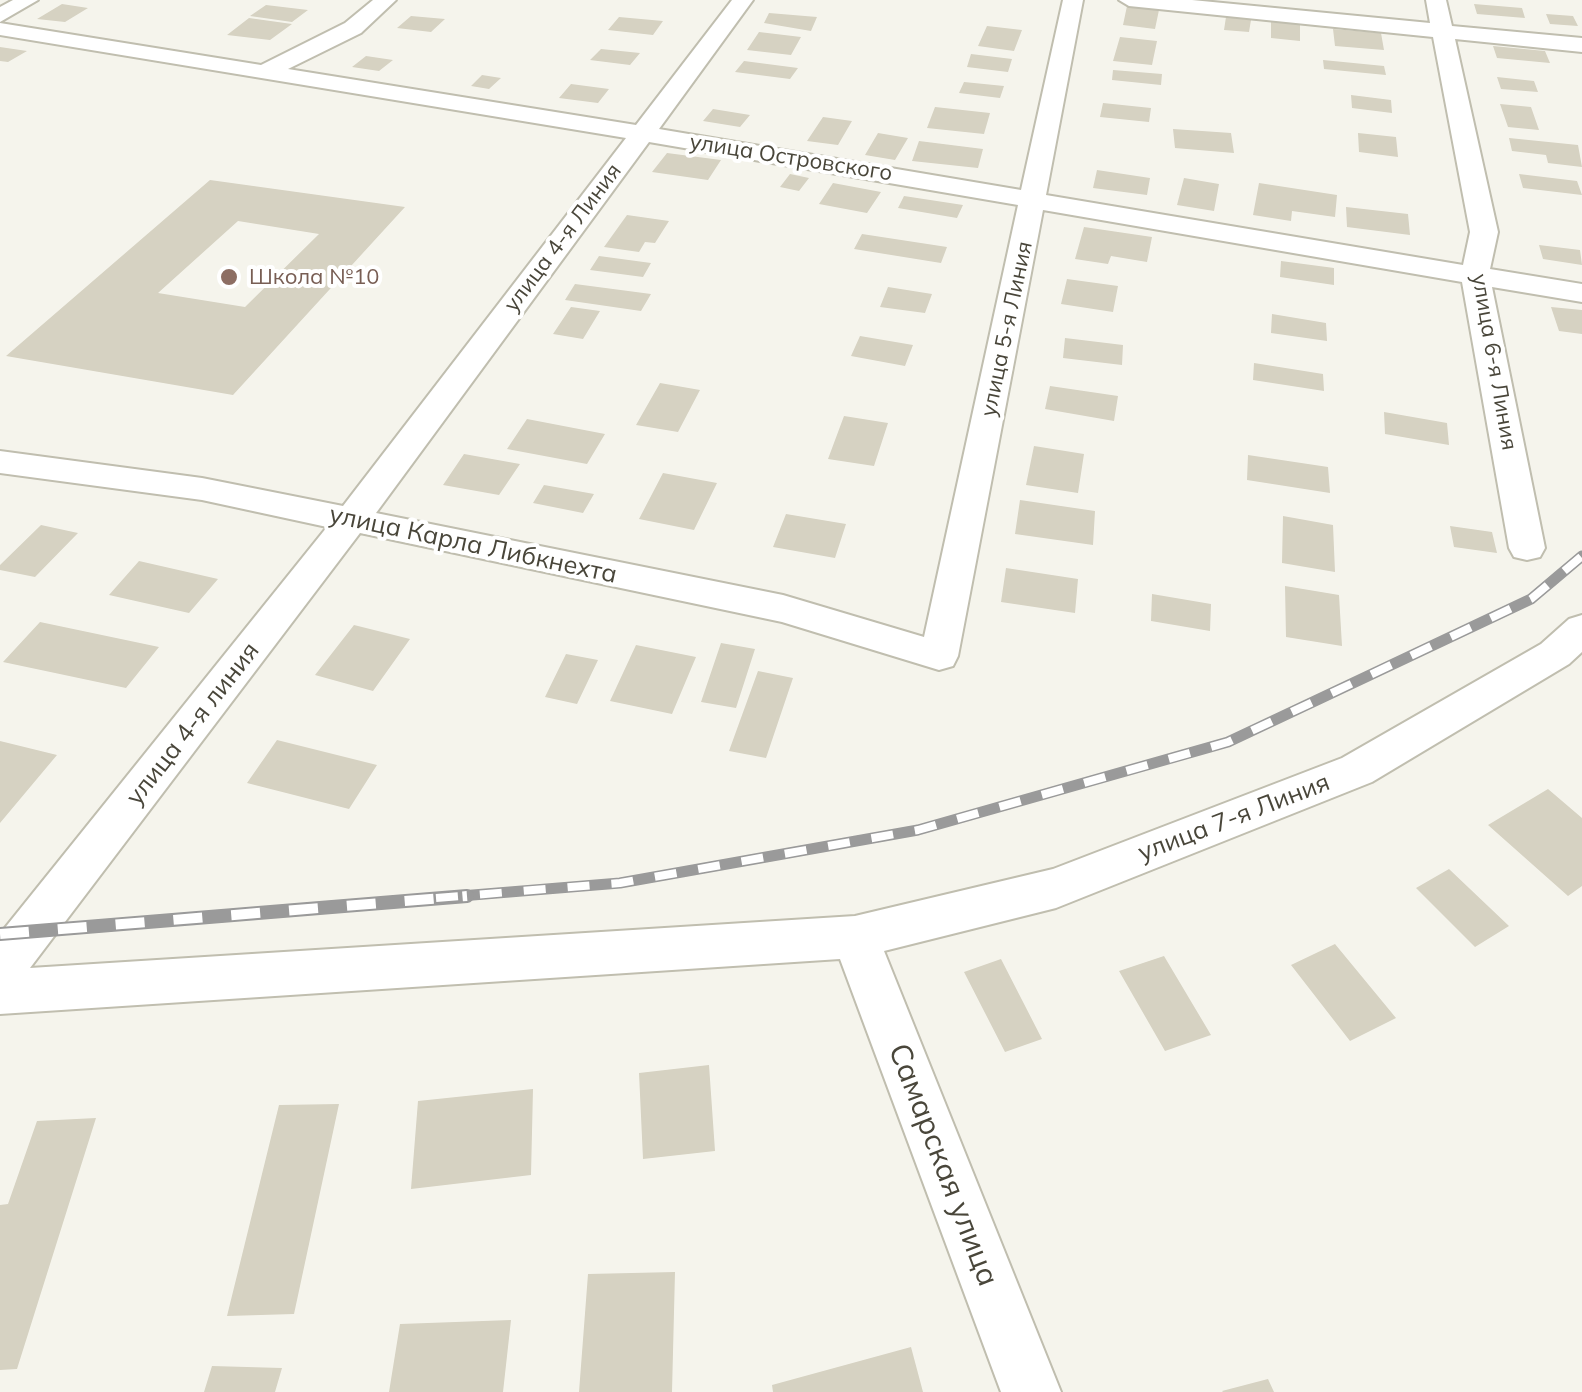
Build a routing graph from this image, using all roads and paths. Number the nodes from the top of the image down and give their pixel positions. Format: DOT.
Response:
graph roads {
  1 [pos="28,0"];
  2 [pos="386,0"];
  3 [pos="743,0"];
  4 [pos="1073,0"];
  5 [pos="1129,0"];
  6 [pos="1436,0"];
  7 [pos="0,16"];
  8 [pos="0,29"];
  9 [pos="1440,29"];
  10 [pos="1582,45"];
  11 [pos="260,74"];
  12 [pos="641,134"];
  13 [pos="1034,200"];
  14 [pos="1474,275"];
  15 [pos="1582,293"];
  16 [pos="0,462"];
  17 [pos="385,477"];
  18 [pos="352,520"];
  19 [pos="1528,548"];
  20 [pos="1582,629"];
  21 [pos="939,656"];
  22 [pos="855,937"];
  23 [pos="0,970"];
  24 [pos="0,992"];
  25 [pos="1031,1392"];
  1 -- 7 [label="street"];
  2 -- 11 [label="street"];
  3 -- 12 [label="street, улица 4-я Линия"];
  4 -- 13 [label="street, улица 5-я Линия"];
  5 -- 9 [label="street"];
  6 -- 9 [label="street, улица 6-я Линия"];
  8 -- 11 [label="street, улица Островского"];
  9 -- 10 [label="street"];
  9 -- 14 [label="street, улица 6-я Линия"];
  11 -- 12 [label="street, улица Островского"];
  12 -- 13 [label="street, улица Островского"];
  12 -- 17 [label="street, улица 4-я Линия"];
  13 -- 14 [label="street, улица Островского"];
  13 -- 21 [label="street, улица 5-я Линия"];
  14 -- 15 [label="street, улица Островского"];
  14 -- 19 [label="street, улица 6-я Линия"];
  16 -- 18 [label="street, улица Карла Либкнехта"];
  17 -- 18 [label="street, улица 4-я линия"];
  18 -- 21 [label="street, улица Карла Либкнехта"];
  18 -- 23 [label="street, улица 4-я линия"];
  20 -- 22 [label="street, улица 7-я Линия"];
  22 -- 24 [label="street, улица 7-я Линия"];
  22 -- 25 [label="street, Самарская улица"];
}
